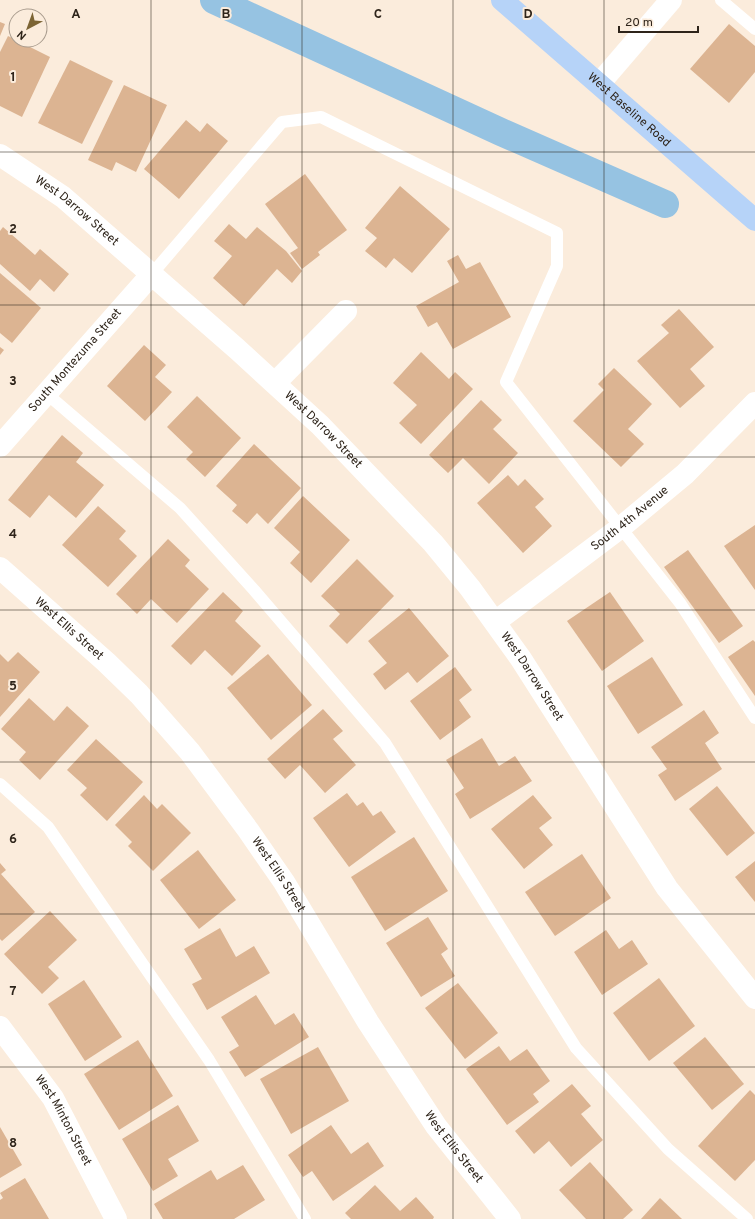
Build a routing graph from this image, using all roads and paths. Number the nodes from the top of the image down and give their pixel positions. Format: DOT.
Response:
graph roads {
  1 [pos="502,0"];
  2 [pos="671,0"];
  3 [pos="721,0"];
  4 [pos="755,29"];
  5 [pos="599,84"];
  6 [pos="0,155"];
  7 [pos="755,220"];
  8 [pos="151,274"];
  9 [pos="346,311"];
  10 [pos="275,383"];
  11 [pos="47,394"];
  12 [pos="755,403"];
  13 [pos="0,446"];
  14 [pos="620,528"];
  15 [pos="0,568"];
  16 [pos="495,622"];
  17 [pos="755,718"];
  18 [pos="0,784"];
  19 [pos="755,998"];
  20 [pos="0,1027"];
  21 [pos="116,1219"];
  22 [pos="305,1219"];
  23 [pos="510,1219"];
  24 [pos="747,1219"];
  1 -- 5 [label="main road, West Baseline Road"];
  2 -- 5 [label="street"];
  3 -- 4 [label="lane"];
  5 -- 7 [label="main road, West Baseline Road"];
  6 -- 8 [label="street, West Darrow Street"];
  8 -- 10 [label="street, West Darrow Street"];
  8 -- 11 [label="street, South Montezuma Street"];
  8 -- 14 [label="lane"];
  9 -- 10 [label="street, West Darrow Street"];
  10 -- 16 [label="street, West Darrow Street"];
  11 -- 13 [label="street, South Montezuma Street"];
  11 -- 24 [label="lane"];
  12 -- 14 [label="street, South 4th Avenue"];
  14 -- 16 [label="street, South 4th Avenue"];
  14 -- 17 [label="lane"];
  15 -- 23 [label="street, West Ellis Street"];
  16 -- 19 [label="street, West Darrow Street"];
  18 -- 22 [label="lane"];
  20 -- 21 [label="street, West Minton Street"];
}
